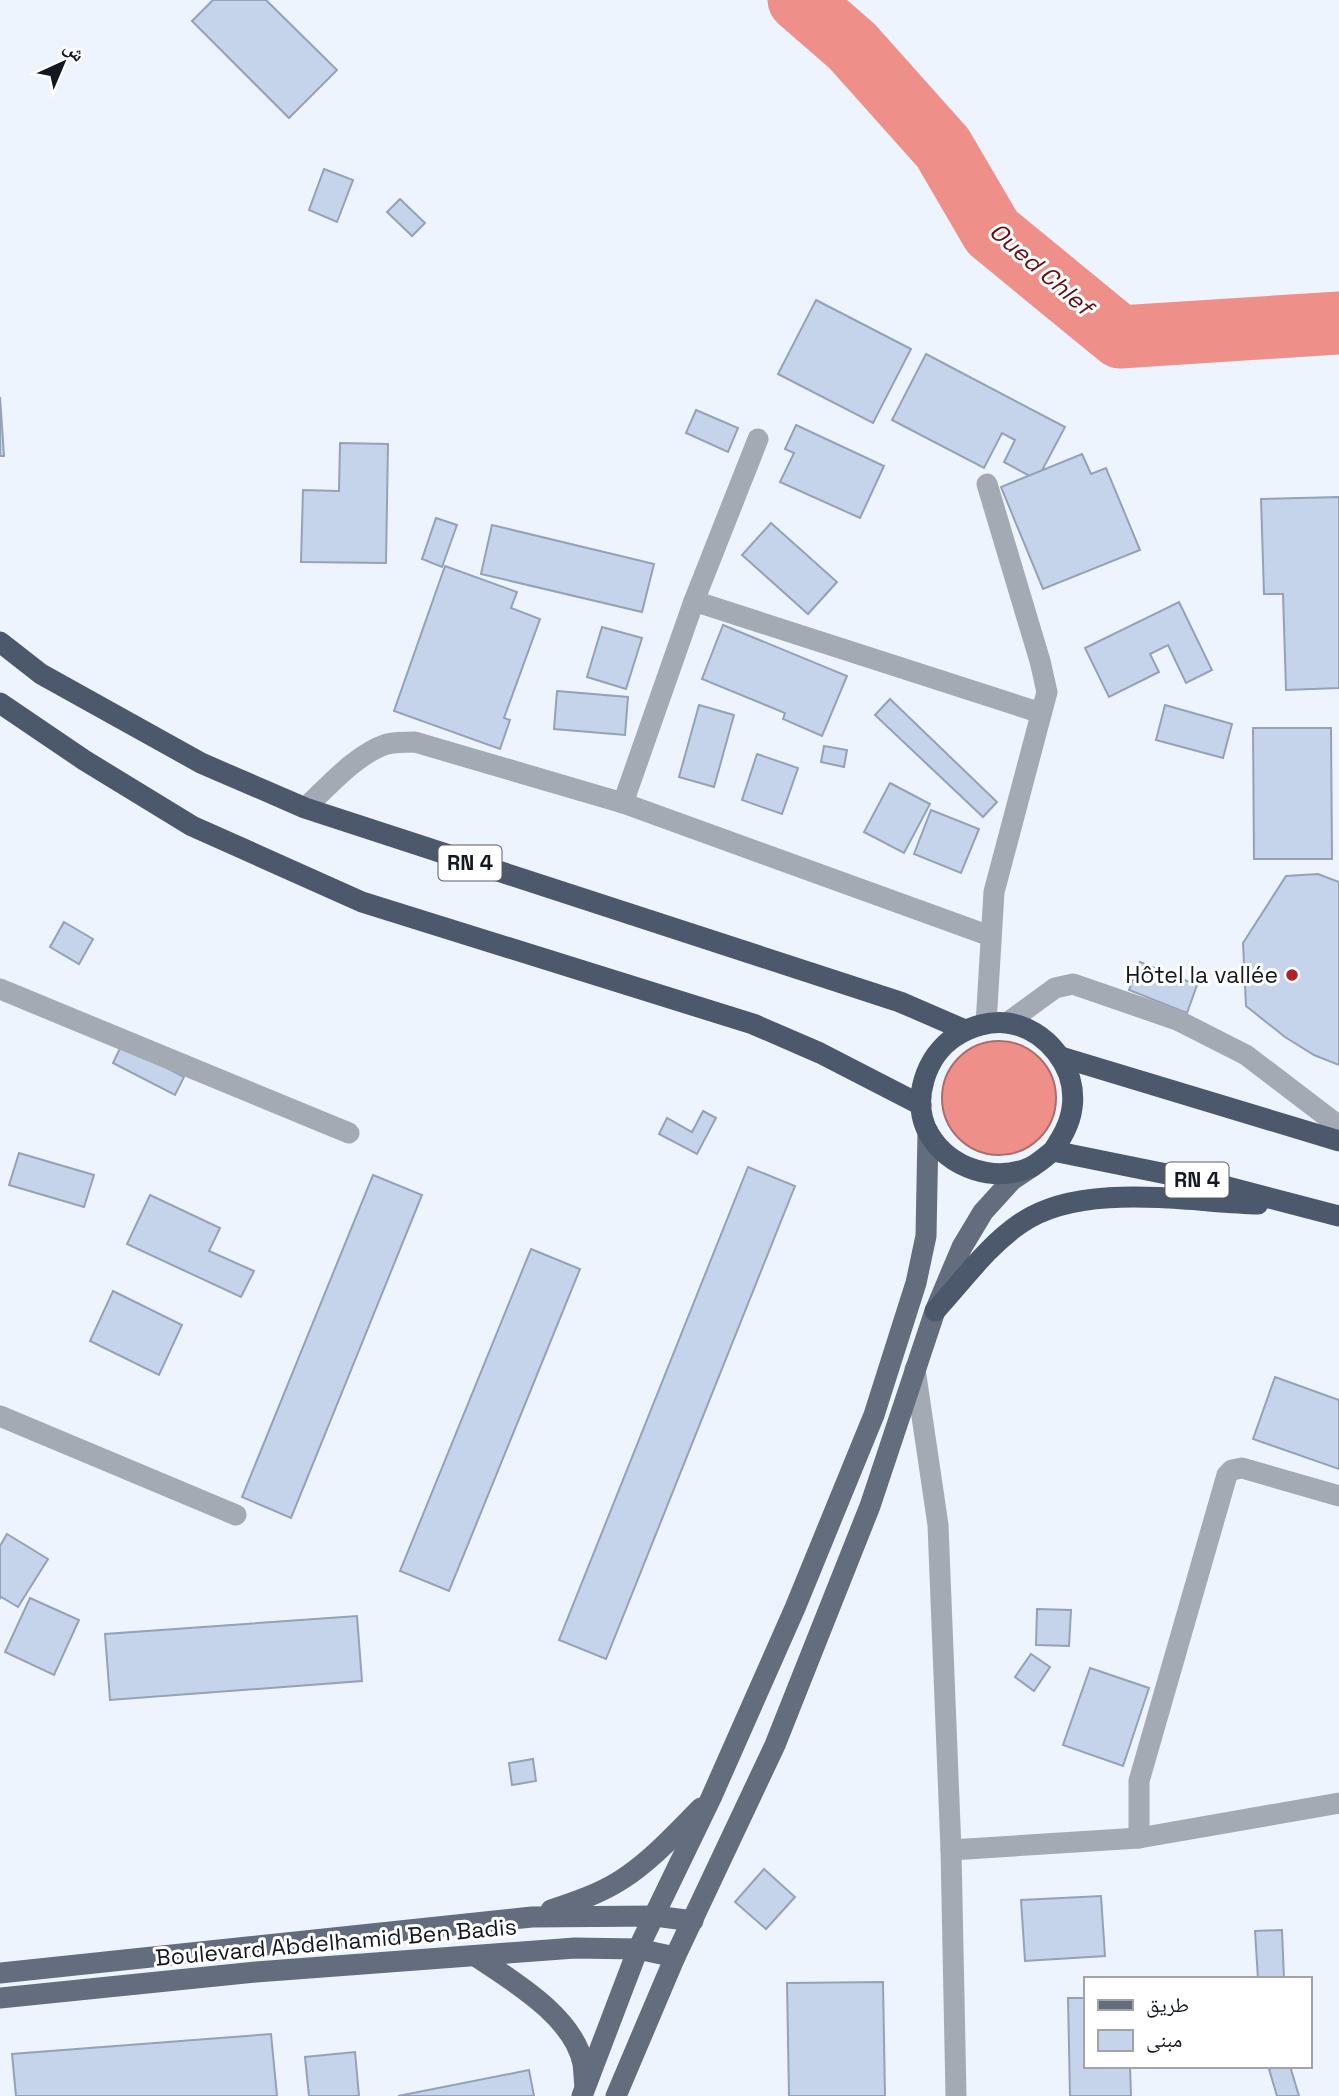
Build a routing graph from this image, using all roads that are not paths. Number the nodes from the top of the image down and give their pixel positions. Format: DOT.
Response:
graph roads {
  1 [pos="758,439"];
  2 [pos="987,484"];
  3 [pos="694,601"];
  4 [pos="0,642"];
  5 [pos="0,703"];
  6 [pos="1041,713"];
  7 [pos="622,803"];
  8 [pos="305,808"];
  9 [pos="990,936"];
  10 [pos="2,997"];
  11 [pos="1007,1023"];
  12 [pos="986,1024"];
  13 [pos="965,1030"];
  14 [pos="1060,1057"];
  15 [pos="921,1105"];
  16 [pos="1339,1126"];
  17 [pos="928,1132"];
  18 [pos="349,1133"];
  19 [pos="1339,1141"];
  20 [pos="1053,1151"];
  21 [pos="1033,1166"];
  22 [pos="1298,1205"];
  23 [pos="1339,1216"];
  24 [pos="935,1311"];
  25 [pos="915,1369"];
  26 [pos="0,1416"];
  27 [pos="1339,1496"];
  28 [pos="236,1515"];
  29 [pos="711,1798"];
  30 [pos="1339,1803"];
  31 [pos="1139,1838"];
  32 [pos="951,1850"];
  33 [pos="655,1916"];
  34 [pos="533,1917"];
  35 [pos="693,1921"];
  36 [pos="638,1949"];
  37 [pos="477,1957"];
  38 [pos="675,1957"];
  39 [pos="0,1973"];
  40 [pos="0,1998"];
  41 [pos="583,2092"];
  42 [pos="616,2096"];
  43 [pos="956,2096"];
  1 -- 3 [label="street"];
  2 -- 6 [label="street"];
  3 -- 6 [label="street"];
  3 -- 7 [label="street"];
  4 -- 8 [label="highway, RN 4"];
  5 -- 15 [label="highway"];
  6 -- 9 [label="street"];
  7 -- 8 [label="street"];
  7 -- 9 [label="street"];
  8 -- 13 [label="highway, RN 4"];
  9 -- 12 [label="street"];
  10 -- 18 [label="street"];
  11 -- 12 [label="highway"];
  11 -- 14 [label="highway"];
  11 -- 16 [label="street"];
  12 -- 13 [label="highway"];
  13 -- 15 [label="highway"];
  14 -- 19 [label="highway"];
  14 -- 20 [label="highway"];
  15 -- 17 [label="highway"];
  17 -- 21 [label="highway"];
  17 -- 29 [label="main road"];
  20 -- 21 [label="highway"];
  20 -- 22 [label="highway, RN 4"];
  21 -- 24 [label="main road"];
  22 -- 23 [label="highway, RN 4"];
  22 -- 24 [label="highway"];
  24 -- 25 [label="main road"];
  25 -- 32 [label="street"];
  25 -- 35 [label="main road"];
  26 -- 28 [label="street"];
  27 -- 31 [label="street"];
  29 -- 33 [label="main road"];
  29 -- 34 [label="main road"];
  30 -- 31 [label="street"];
  31 -- 32 [label="street"];
  32 -- 43 [label="street"];
  33 -- 34 [label="main road"];
  33 -- 35 [label="main road"];
  33 -- 36 [label="main road"];
  34 -- 39 [label="main road, Boulevard Abdelhamid Ben Badis"];
  35 -- 38 [label="main road"];
  36 -- 37 [label="main road, Boulevard Abdelhamid Ben Badis"];
  36 -- 38 [label="main road, Boulevard Abdelhamid Ben Badis"];
  36 -- 41 [label="main road"];
  37 -- 40 [label="main road, Boulevard Abdelhamid Ben Badis"];
  37 -- 41 [label="main road"];
  38 -- 42 [label="main road"];
}
